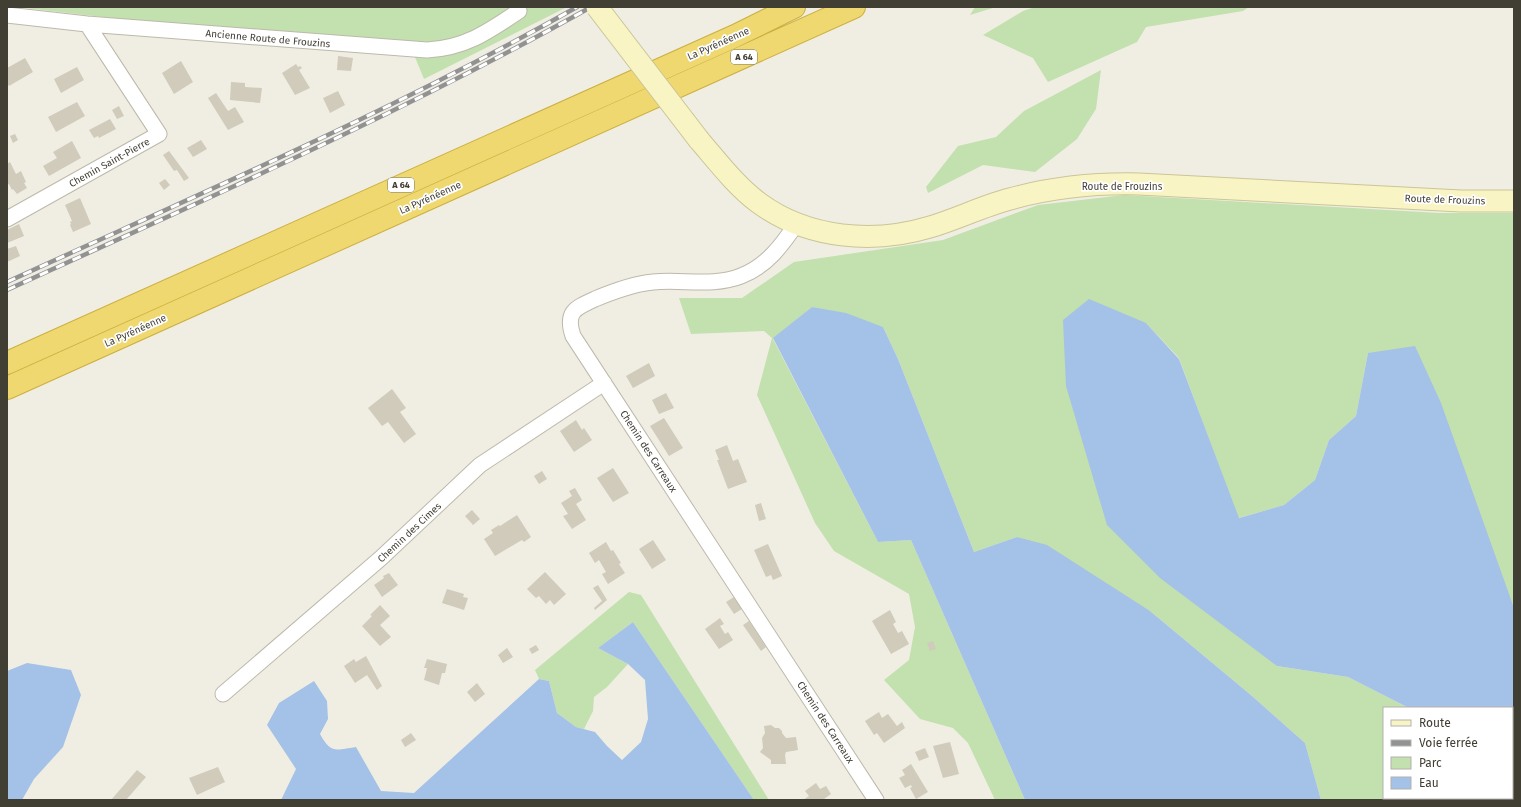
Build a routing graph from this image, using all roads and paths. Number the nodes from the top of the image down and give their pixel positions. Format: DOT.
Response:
graph roads {
  1 [pos="597,7"];
  2 [pos="794,7"];
  3 [pos="854,7"];
  4 [pos="519,11"];
  5 [pos="7,15"];
  6 [pos="87,24"];
  7 [pos="1514,201"];
  8 [pos="7,219"];
  9 [pos="797,223"];
  10 [pos="7,363"];
  11 [pos="604,383"];
  12 [pos="7,388"];
  13 [pos="223,694"];
  14 [pos="876,800"];
  1 -- 9 [label="main road, Route de Frouzins, bridge"];
  2 -- 10 [label="highway, La Pyrénéenne / A 64"];
  3 -- 12 [label="highway, La Pyrénéenne / A 64"];
  4 -- 6 [label="street, Ancienne Route de Frouzins"];
  5 -- 6 [label="street, Ancienne Route de Frouzins"];
  6 -- 8 [label="street, Chemin Saint-Pierre"];
  7 -- 9 [label="main road, Route de Frouzins"];
  9 -- 11 [label="street, Chemin des Carreaux"];
  11 -- 13 [label="street, Chemin des Cimes"];
  11 -- 14 [label="street, Chemin des Carreaux"];
}
